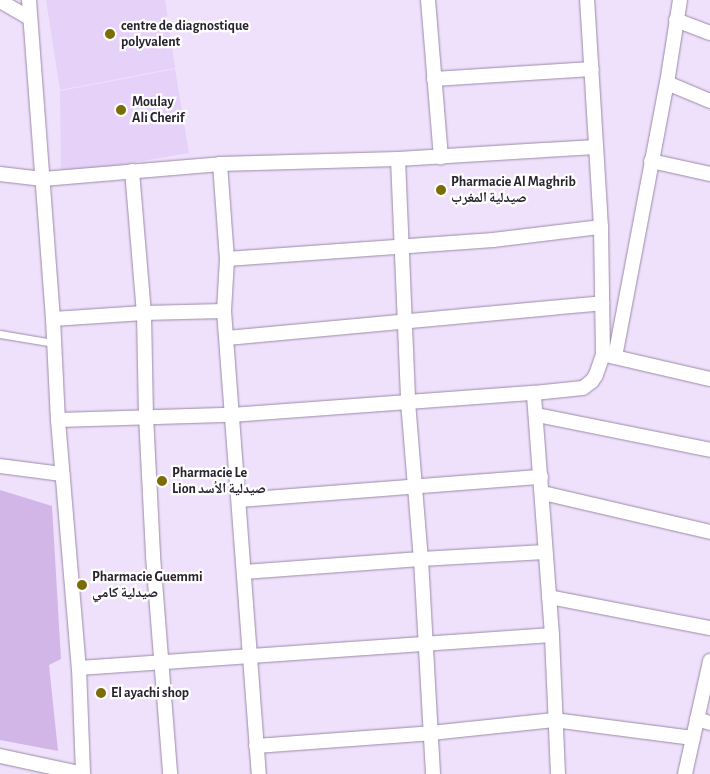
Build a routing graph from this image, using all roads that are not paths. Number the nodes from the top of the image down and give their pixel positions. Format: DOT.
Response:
graph roads {
  1 [pos="29,0"];
  2 [pos="428,0"];
  3 [pos="587,0"];
  4 [pos="680,0"];
  5 [pos="0,1"];
  6 [pos="30,18"];
  7 [pos="676,20"];
  8 [pos="710,33"];
  9 [pos="592,69"];
  10 [pos="434,79"];
  11 [pos="667,83"];
  12 [pos="710,101"];
  13 [pos="596,147"];
  14 [pos="441,157"];
  15 [pos="398,159"];
  16 [pos="652,161"];
  17 [pos="220,164"];
  18 [pos="132,171"];
  19 [pos="0,174"];
  20 [pos="710,174"];
  21 [pos="43,179"];
  22 [pos="602,228"];
  23 [pos="402,246"];
  24 [pos="226,259"];
  25 [pos="602,303"];
  26 [pos="224,311"];
  27 [pos="144,312"];
  28 [pos="53,319"];
  29 [pos="405,322"];
  30 [pos="0,334"];
  31 [pos="226,338"];
  32 [pos="54,342"];
  33 [pos="609,356"];
  34 [pos="710,379"];
  35 [pos="534,393"];
  36 [pos="408,402"];
  37 [pos="231,415"];
  38 [pos="537,415"];
  39 [pos="146,416"];
  40 [pos="58,420"];
  41 [pos="710,450"];
  42 [pos="0,466"];
  43 [pos="62,474"];
  44 [pos="541,476"];
  45 [pos="414,487"];
  46 [pos="543,493"];
  47 [pos="240,500"];
  48 [pos="710,532"];
  49 [pos="545,552"];
  50 [pos="420,559"];
  51 [pos="244,572"];
  52 [pos="549,597"];
  53 [pos="710,628"];
  54 [pos="552,635"];
  55 [pos="424,643"];
  56 [pos="251,655"];
  57 [pos="162,661"];
  58 [pos="710,661"];
  59 [pos="78,668"];
  60 [pos="554,720"];
  61 [pos="704,721"];
  62 [pos="431,733"];
  63 [pos="693,738"];
  64 [pos="256,746"];
  65 [pos="0,756"];
  66 [pos="83,774"];
  67 [pos="170,774"];
  68 [pos="259,774"];
  69 [pos="433,774"];
  70 [pos="558,774"];
  71 [pos="685,774"];
  1 -- 6 [label="street"];
  2 -- 10 [label="street"];
  3 -- 9 [label="street"];
  4 -- 7 [label="street"];
  5 -- 6 [label="street"];
  6 -- 21 [label="street"];
  7 -- 8 [label="street"];
  7 -- 11 [label="street"];
  9 -- 10 [label="street"];
  9 -- 13 [label="street"];
  10 -- 14 [label="street"];
  11 -- 12 [label="street"];
  11 -- 16 [label="street"];
  13 -- 14 [label="street"];
  13 -- 22 [label="street"];
  14 -- 15 [label="street"];
  15 -- 17 [label="street"];
  15 -- 23 [label="street"];
  16 -- 20 [label="street"];
  16 -- 33 [label="street"];
  17 -- 18 [label="street"];
  17 -- 24 [label="street"];
  18 -- 21 [label="street"];
  18 -- 27 [label="street"];
  19 -- 21 [label="street"];
  21 -- 28 [label="street"];
  22 -- 23 [label="street"];
  22 -- 25 [label="street"];
  23 -- 24 [label="street"];
  23 -- 29 [label="street"];
  24 -- 26 [label="street"];
  25 -- 29 [label="street"];
  25 -- 33 [label="street"];
  26 -- 27 [label="street"];
  26 -- 31 [label="street"];
  27 -- 28 [label="street"];
  27 -- 39 [label="street"];
  28 -- 32 [label="street"];
  29 -- 31 [label="street"];
  29 -- 36 [label="street"];
  30 -- 32 [label="lane"];
  31 -- 37 [label="street"];
  32 -- 40 [label="street"];
  33 -- 34 [label="street"];
  33 -- 35 [label="street"];
  35 -- 36 [label="street"];
  35 -- 38 [label="street"];
  36 -- 37 [label="street"];
  36 -- 45 [label="street"];
  37 -- 39 [label="street"];
  37 -- 47 [label="street"];
  38 -- 41 [label="street"];
  38 -- 44 [label="street"];
  39 -- 40 [label="street"];
  39 -- 57 [label="street"];
  40 -- 43 [label="street"];
  42 -- 43 [label="street"];
  43 -- 59 [label="street"];
  44 -- 45 [label="street"];
  44 -- 46 [label="street"];
  45 -- 47 [label="street"];
  45 -- 50 [label="street"];
  46 -- 48 [label="street"];
  46 -- 49 [label="street"];
  47 -- 51 [label="street"];
  49 -- 50 [label="street"];
  49 -- 52 [label="street"];
  50 -- 51 [label="street"];
  50 -- 55 [label="street"];
  51 -- 56 [label="street"];
  52 -- 53 [label="street"];
  52 -- 54 [label="street"];
  54 -- 55 [label="street"];
  54 -- 60 [label="street"];
  55 -- 56 [label="street"];
  55 -- 62 [label="street"];
  56 -- 57 [label="street"];
  56 -- 64 [label="street"];
  57 -- 59 [label="street"];
  57 -- 67 [label="street"];
  58 -- 61 [label="street"];
  59 -- 66 [label="street"];
  60 -- 62 [label="street"];
  60 -- 63 [label="street"];
  60 -- 70 [label="street"];
  61 -- 63 [label="street"];
  62 -- 64 [label="street"];
  62 -- 69 [label="street"];
  63 -- 71 [label="street"];
  64 -- 68 [label="street"];
  65 -- 66 [label="street"];
}
